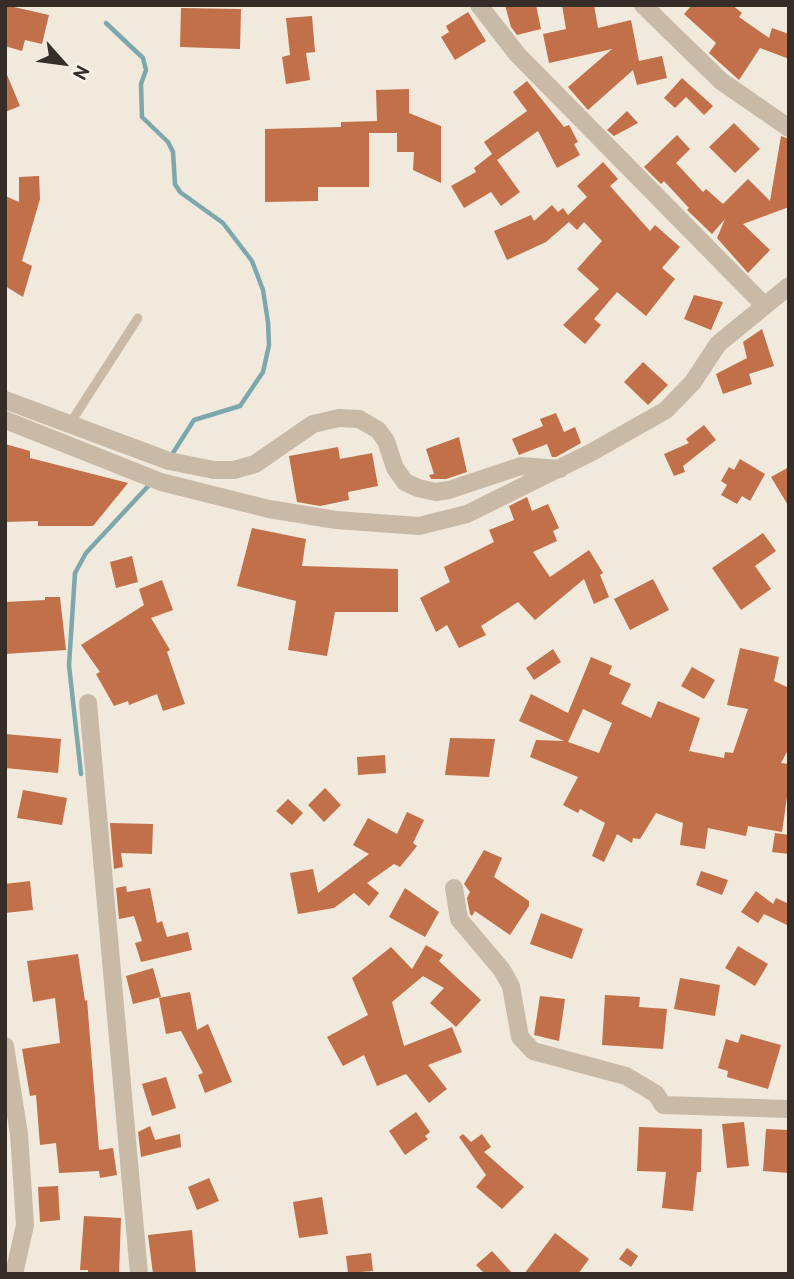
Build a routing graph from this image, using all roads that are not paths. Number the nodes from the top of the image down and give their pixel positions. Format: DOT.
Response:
graph roads {
  1 [pos="643,5"];
  2 [pos="485,8"];
  3 [pos="789,128"];
  4 [pos="789,286"];
  5 [pos="764,305"];
  6 [pos="138,318"];
  7 [pos="5,400"];
  8 [pos="5,420"];
  9 [pos="71,422"];
  10 [pos="559,469"];
  11 [pos="88,703"];
  12 [pos="454,888"];
  13 [pos="5,1046"];
  14 [pos="789,1109"];
  15 [pos="14,1274"];
  16 [pos="139,1274"];
  1 -- 3 [label="street"];
  2 -- 5 [label="street"];
  4 -- 5 [label="street"];
  5 -- 10 [label="street"];
  6 -- 9 [label="lane"];
  7 -- 9 [label="street"];
  8 -- 10 [label="street"];
  9 -- 10 [label="street"];
  11 -- 16 [label="street"];
  12 -- 14 [label="street"];
  13 -- 15 [label="street"];
}
